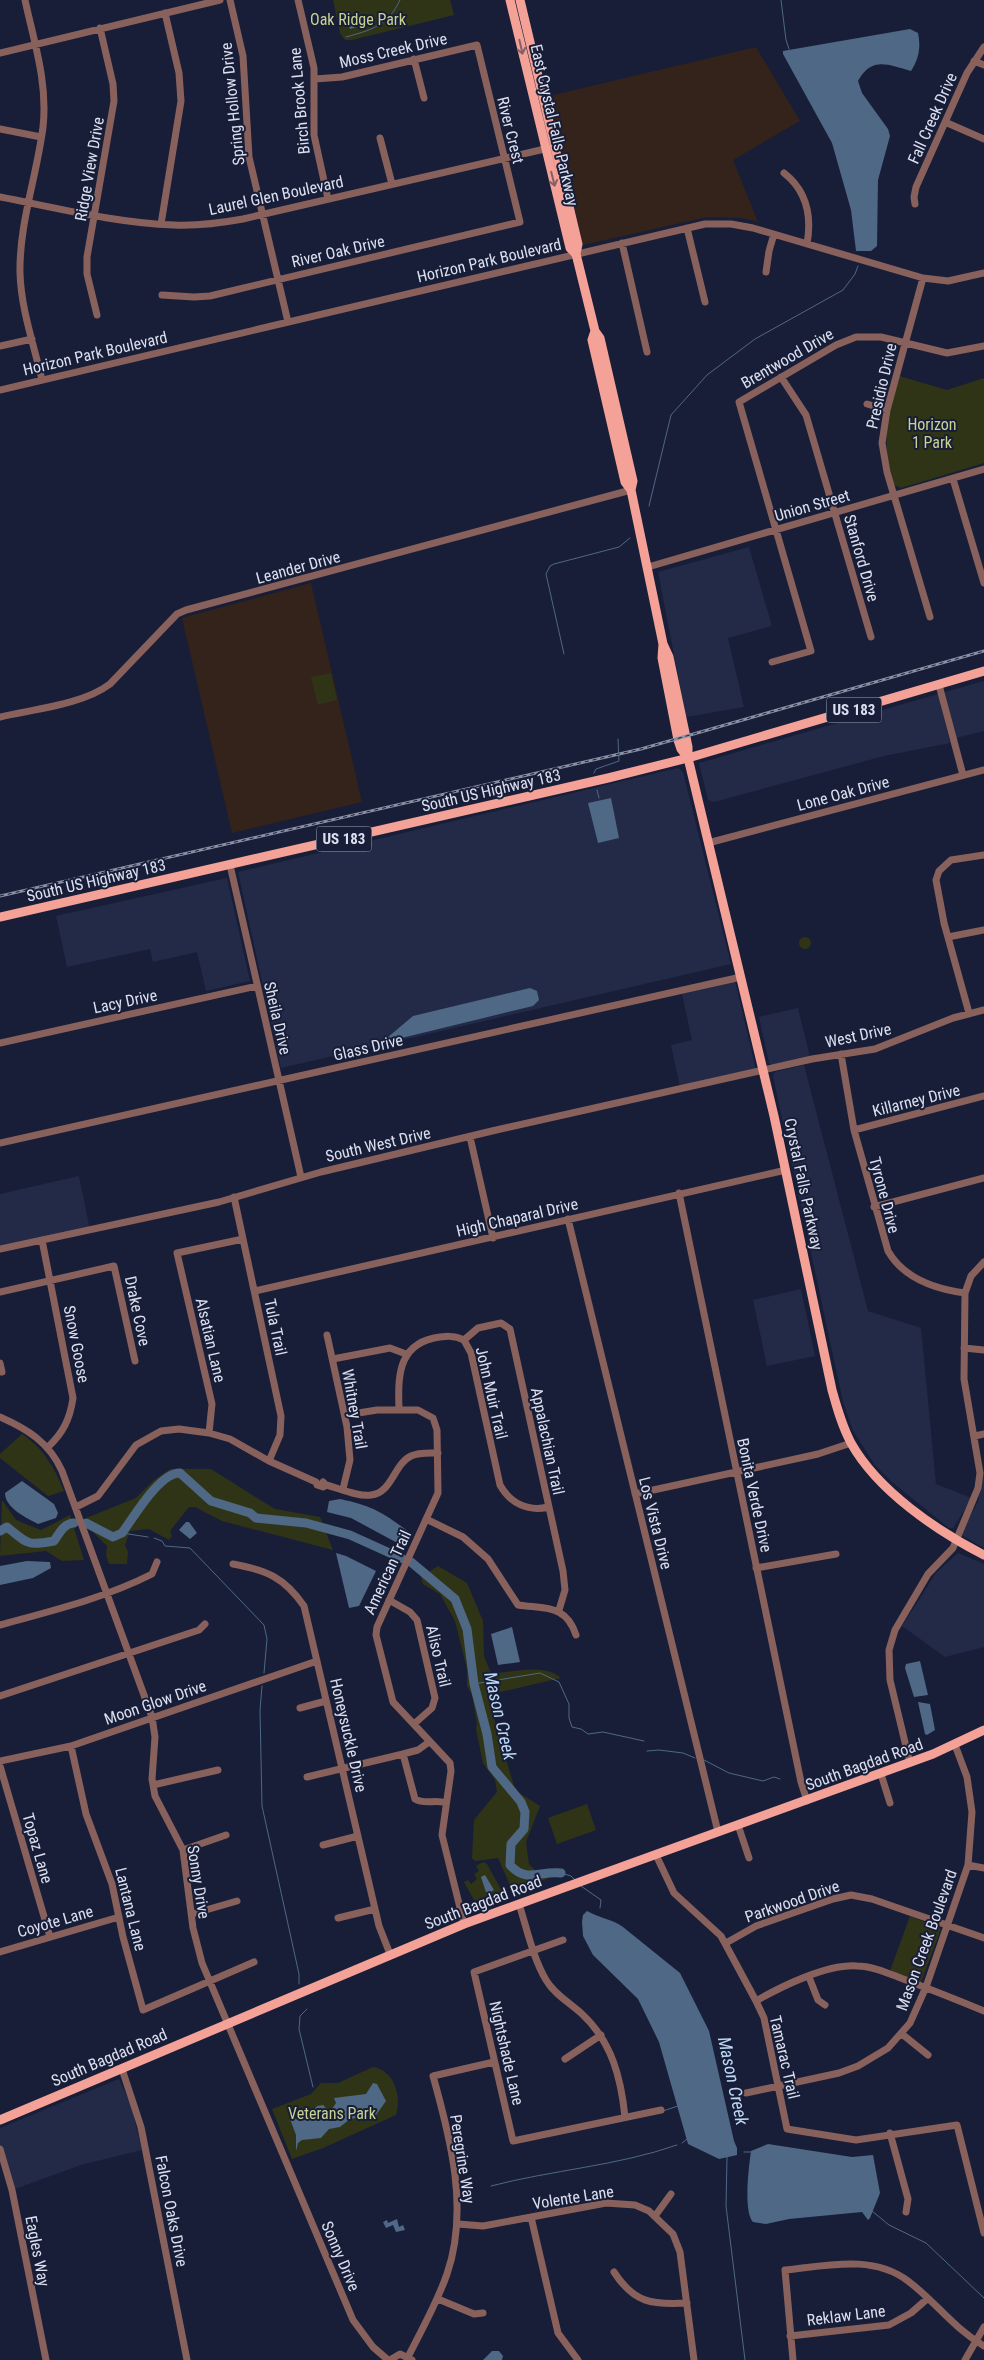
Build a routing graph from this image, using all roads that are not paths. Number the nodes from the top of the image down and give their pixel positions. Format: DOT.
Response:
graph roads {
  1 [pos="25,0"];
  2 [pos="220,0"];
  3 [pos="230,0"];
  4 [pos="298,0"];
  5 [pos="510,0"];
  6 [pos="520,0"];
  7 [pos="165,13"];
  8 [pos="100,28"];
  9 [pos="35,44"];
  10 [pos="476,45"];
  11 [pos="984,47"];
  12 [pos="0,53"];
  13 [pos="414,59"];
  14 [pos="974,61"];
  15 [pos="984,65"];
  16 [pos="315,79"];
  17 [pos="424,98"];
  18 [pos="945,122"];
  19 [pos="0,130"];
  20 [pos="41,137"];
  21 [pos="380,138"];
  22 [pos="984,139"];
  23 [pos="555,146"];
  24 [pos="545,149"];
  25 [pos="504,157"];
  26 [pos="784,173"];
  27 [pos="392,184"];
  28 [pos="0,198"];
  29 [pos="328,199"];
  30 [pos="29,203"];
  31 [pos="915,204"];
  32 [pos="95,215"];
  33 [pos="263,215"];
  34 [pos="520,222"];
  35 [pos="161,224"];
  36 [pos="687,228"];
  37 [pos="774,234"];
  38 [pos="622,243"];
  39 [pos="808,244"];
  40 [pos="576,254"];
  41 [pos="766,272"];
  42 [pos="984,273"];
  43 [pos="923,278"];
  44 [pos="278,280"];
  45 [pos="162,295"];
  46 [pos="704,302"];
  47 [pos="97,315"];
  48 [pos="288,322"];
  49 [pos="32,339"];
  50 [pos="905,343"];
  51 [pos="0,346"];
  52 [pos="984,346"];
  53 [pos="647,352"];
  54 [pos="781,377"];
  55 [pos="42,380"];
  56 [pos="0,390"];
  57 [pos="867,404"];
  58 [pos="887,410"];
  59 [pos="984,469"];
  60 [pos="952,479"];
  61 [pos="631,490"];
  62 [pos="894,496"];
  63 [pos="835,513"];
  64 [pos="776,530"];
  65 [pos="648,567"];
  66 [pos="984,583"];
  67 [pos="930,617"];
  68 [pos="871,637"];
  69 [pos="772,662"];
  70 [pos="984,671"];
  71 [pos="939,684"];
  72 [pos="0,717"];
  73 [pos="688,758"];
  74 [pos="984,770"];
  75 [pos="963,775"];
  76 [pos="708,843"];
  77 [pos="984,855"];
  78 [pos="230,865"];
  79 [pos="0,917"];
  80 [pos="984,930"];
  81 [pos="948,937"];
  82 [pos="741,977"];
  83 [pos="257,986"];
  84 [pos="984,1010"];
  85 [pos="969,1013"];
  86 [pos="0,1043"];
  87 [pos="841,1054"];
  88 [pos="764,1072"];
  89 [pos="278,1081"];
  90 [pos="984,1096"];
  91 [pos="854,1130"];
  92 [pos="470,1137"];
  93 [pos="0,1143"];
  94 [pos="786,1170"];
  95 [pos="301,1177"];
  96 [pos="984,1178"];
  97 [pos="679,1193"];
  98 [pos="234,1197"];
  99 [pos="874,1207"];
  100 [pos="568,1219"];
  101 [pos="493,1238"];
  102 [pos="244,1239"];
  103 [pos="42,1240"];
  104 [pos="0,1249"];
  105 [pos="984,1262"];
  106 [pos="51,1281"];
  107 [pos="255,1291"];
  108 [pos="0,1292"];
  109 [pos="965,1293"];
  110 [pos="327,1335"];
  111 [pos="464,1340"];
  112 [pos="964,1348"];
  113 [pos="984,1350"];
  114 [pos="406,1354"];
  115 [pos="333,1359"];
  116 [pos="135,1361"];
  117 [pos="0,1364"];
  118 [pos="2,1372"];
  119 [pos="399,1410"];
  120 [pos="346,1415"];
  121 [pos="0,1417"];
  122 [pos="209,1433"];
  123 [pos="984,1434"];
  124 [pos="975,1436"];
  125 [pos="851,1443"];
  126 [pos="48,1447"];
  127 [pos="438,1453"];
  128 [pos="269,1461"];
  129 [pos="737,1471"];
  130 [pos="343,1488"];
  131 [pos="635,1494"];
  132 [pos="76,1507"];
  133 [pos="548,1507"];
  134 [pos="426,1519"];
  135 [pos="956,1541"];
  136 [pos="836,1554"];
  137 [pos="984,1555"];
  138 [pos="157,1562"];
  139 [pos="232,1564"];
  140 [pos="756,1568"];
  141 [pos="105,1593"];
  142 [pos="389,1600"];
  143 [pos="559,1610"];
  144 [pos="205,1624"];
  145 [pos="0,1625"];
  146 [pos="576,1635"];
  147 [pos="127,1654"];
  148 [pos="318,1661"];
  149 [pos="0,1696"];
  150 [pos="326,1701"];
  151 [pos="300,1708"];
  152 [pos="152,1718"];
  153 [pos="414,1724"];
  154 [pos="984,1730"];
  155 [pos="429,1742"];
  156 [pos="955,1745"];
  157 [pos="72,1746"];
  158 [pos="403,1754"];
  159 [pos="0,1761"];
  160 [pos="910,1763"];
  161 [pos="0,1766"];
  162 [pos="342,1768"];
  163 [pos="218,1770"];
  164 [pos="881,1774"];
  165 [pos="307,1777"];
  166 [pos="153,1785"];
  167 [pos="807,1801"];
  168 [pos="446,1803"];
  169 [pos="890,1803"];
  170 [pos="738,1825"];
  171 [pos="718,1832"];
  172 [pos="226,1835"];
  173 [pos="358,1836"];
  174 [pos="323,1845"];
  175 [pos="183,1850"];
  176 [pos="656,1855"];
  177 [pos="749,1858"];
  178 [pos="968,1865"];
  179 [pos="984,1868"];
  180 [pos="237,1901"];
  181 [pos="519,1904"];
  182 [pos="375,1910"];
  183 [pos="192,1914"];
  184 [pos="119,1917"];
  185 [pos="338,1918"];
  186 [pos="464,1924"];
  187 [pos="948,1925"];
  188 [pos="50,1937"];
  189 [pos="984,1938"];
  190 [pos="563,1940"];
  191 [pos="726,1943"];
  192 [pos="534,1950"];
  193 [pos="0,1952"];
  194 [pos="390,1954"];
  195 [pos="254,1962"];
  196 [pos="809,1977"];
  197 [pos="210,1981"];
  198 [pos="926,1987"];
  199 [pos="756,2000"];
  200 [pos="825,2005"];
  201 [pos="984,2011"];
  202 [pos="227,2024"];
  203 [pos="902,2034"];
  204 [pos="601,2035"];
  205 [pos="928,2055"];
  206 [pos="565,2059"];
  207 [pos="494,2062"];
  208 [pos="122,2069"];
  209 [pos="778,2086"];
  210 [pos="746,2093"];
  211 [pos="660,2110"];
  212 [pos="625,2117"];
  213 [pos="0,2120"];
  214 [pos="890,2133"];
  215 [pos="0,2149"];
  216 [pos="671,2194"];
  217 [pos="906,2212"];
  218 [pos="656,2216"];
  219 [pos="532,2217"];
  220 [pos="458,2224"];
  221 [pos="984,2233"];
  222 [pos="614,2272"];
  223 [pos="438,2299"];
  224 [pos="927,2299"];
  225 [pos="687,2303"];
  226 [pos="483,2313"];
  227 [pos="984,2327"];
  228 [pos="790,2336"];
  229 [pos="976,2341"];
  230 [pos="984,2346"];
  231 [pos="410,2358"];
  232 [pos="46,2360"];
  233 [pos="187,2360"];
  234 [pos="389,2360"];
  235 [pos="578,2360"];
  236 [pos="694,2360"];
  237 [pos="793,2360"];
  238 [pos="964,2360"];
  1 -- 9 [label="street"];
  2 -- 7 [label="street"];
  3 -- 33 [label="street, Spring Hollow Drive"];
  4 -- 16 [label="street, Birch Brook Lane"];
  5 -- 24 [label="main road, East Crystal Falls Parkway, one-way"];
  6 -- 23 [label="main road, East Crystal Falls Parkway"];
  7 -- 8 [label="street"];
  7 -- 35 [label="street"];
  8 -- 9 [label="street"];
  8 -- 32 [label="street, Ridge View Drive"];
  9 -- 12 [label="street"];
  9 -- 20 [label="street"];
  10 -- 13 [label="street, Moss Creek Drive"];
  10 -- 25 [label="street, River Crest"];
  11 -- 14 [label="street, Fall Creek Drive"];
  13 -- 16 [label="street, Moss Creek Drive"];
  13 -- 17 [label="street"];
  14 -- 15 [label="street"];
  14 -- 18 [label="street, Fall Creek Drive"];
  16 -- 29 [label="street, Birch Brook Lane"];
  18 -- 22 [label="street"];
  18 -- 31 [label="street, Fall Creek Drive"];
  19 -- 20 [label="street"];
  20 -- 30 [label="street"];
  21 -- 27 [label="street"];
  23 -- 24 [label="street, Laurel Glen Boulevard"];
  23 -- 40 [label="main road, East Crystal Falls Parkway"];
  24 -- 25 [label="street, Laurel Glen Boulevard"];
  24 -- 40 [label="main road, East Crystal Falls Parkway, one-way"];
  25 -- 27 [label="street, Laurel Glen Boulevard"];
  25 -- 34 [label="street, River Crest"];
  26 -- 39 [label="street"];
  27 -- 29 [label="street, Laurel Glen Boulevard"];
  28 -- 30 [label="street, Laurel Glen Boulevard"];
  29 -- 33 [label="street, Laurel Glen Boulevard"];
  30 -- 32 [label="street, Laurel Glen Boulevard"];
  30 -- 49 [label="street"];
  32 -- 35 [label="street, Laurel Glen Boulevard"];
  32 -- 47 [label="street, Ridge View Drive"];
  33 -- 35 [label="street, Laurel Glen Boulevard"];
  33 -- 44 [label="street, Spring Hollow Drive"];
  34 -- 44 [label="street, River Oak Drive"];
  36 -- 37 [label="street, Horizon Park Boulevard"];
  36 -- 38 [label="street, Horizon Park Boulevard"];
  36 -- 46 [label="street"];
  37 -- 39 [label="street, Horizon Park Boulevard"];
  37 -- 41 [label="street"];
  38 -- 40 [label="street, Horizon Park Boulevard"];
  38 -- 53 [label="street"];
  39 -- 43 [label="street, Horizon Park Boulevard"];
  40 -- 48 [label="street, Horizon Park Boulevard"];
  40 -- 61 [label="main road, East Crystal Falls Parkway"];
  42 -- 43 [label="street, Horizon Park Boulevard"];
  43 -- 50 [label="street, Presidio Drive"];
  44 -- 45 [label="street, River Oak Drive"];
  44 -- 48 [label="street, Spring Hollow Drive"];
  48 -- 55 [label="street, Horizon Park Boulevard"];
  49 -- 51 [label="street"];
  49 -- 55 [label="street"];
  50 -- 52 [label="street, Brentwood Drive"];
  50 -- 54 [label="street, Brentwood Drive"];
  50 -- 58 [label="street, Presidio Drive"];
  54 -- 63 [label="street, Stanford Drive"];
  54 -- 64 [label="street, Brentwood Drive"];
  55 -- 56 [label="street, Horizon Park Boulevard"];
  57 -- 58 [label="street"];
  58 -- 62 [label="street, Presidio Drive"];
  59 -- 60 [label="street, Union Street"];
  60 -- 62 [label="street, Union Street"];
  60 -- 66 [label="street"];
  61 -- 65 [label="main road, East Crystal Falls Parkway"];
  61 -- 72 [label="street, Leander Drive"];
  62 -- 63 [label="street, Union Street"];
  62 -- 67 [label="street, Presidio Drive"];
  63 -- 64 [label="street, Union Street"];
  63 -- 68 [label="street, Stanford Drive"];
  64 -- 65 [label="street, Union Street"];
  64 -- 69 [label="street, Brentwood Drive"];
  65 -- 73 [label="main road, East Crystal Falls Parkway"];
  70 -- 71 [label="main road, South US Highway 183 / US 183"];
  71 -- 73 [label="main road, South US Highway 183 / US 183"];
  71 -- 75 [label="street"];
  73 -- 76 [label="main road, Crystal Falls Parkway"];
  73 -- 78 [label="main road, South US Highway 183 / US 183"];
  74 -- 75 [label="street, Lone Oak Drive"];
  75 -- 76 [label="street, Lone Oak Drive"];
  76 -- 82 [label="main road, Crystal Falls Parkway"];
  77 -- 81 [label="street"];
  78 -- 79 [label="main road, South US Highway 183 / US 183"];
  78 -- 83 [label="street, Sheila Drive"];
  80 -- 81 [label="street"];
  81 -- 85 [label="street"];
  82 -- 88 [label="main road, Crystal Falls Parkway"];
  82 -- 89 [label="street, Glass Drive"];
  83 -- 86 [label="street, Lacy Drive"];
  83 -- 89 [label="street, Sheila Drive"];
  84 -- 85 [label="street, West Drive"];
  85 -- 87 [label="street, West Drive"];
  87 -- 88 [label="street, West Drive"];
  87 -- 91 [label="street, Tyrone Drive"];
  88 -- 92 [label="street, South West Drive"];
  88 -- 94 [label="main road, Crystal Falls Parkway"];
  89 -- 93 [label="street, Glass Drive"];
  89 -- 95 [label="street, Sheila Drive"];
  90 -- 91 [label="street, Killarney Drive"];
  91 -- 99 [label="street, Tyrone Drive"];
  92 -- 95 [label="street, South West Drive"];
  92 -- 101 [label="street"];
  94 -- 97 [label="street, High Chaparal Drive"];
  94 -- 125 [label="main road, Crystal Falls Parkway"];
  95 -- 98 [label="street, South West Drive"];
  96 -- 99 [label="street"];
  97 -- 100 [label="street, High Chaparal Drive"];
  97 -- 129 [label="street, Bonita Verde Drive"];
  98 -- 102 [label="street, Tula Trail"];
  98 -- 103 [label="street, South West Drive"];
  99 -- 109 [label="street, Tyrone Drive"];
  100 -- 101 [label="street, High Chaparal Drive"];
  100 -- 131 [label="street, Los Vista Drive"];
  101 -- 107 [label="street, High Chaparal Drive"];
  102 -- 107 [label="street, Tula Trail"];
  102 -- 122 [label="street, Alsatian Lane"];
  103 -- 104 [label="street, South West Drive"];
  103 -- 106 [label="street, Snow Goose"];
  105 -- 109 [label="street"];
  106 -- 108 [label="street"];
  106 -- 116 [label="street, Drake Cove"];
  106 -- 126 [label="street, Snow Goose"];
  107 -- 128 [label="street, Tula Trail"];
  109 -- 112 [label="street"];
  110 -- 115 [label="street, Whitney Trail"];
  111 -- 114 [label="street, John Muir Trail"];
  111 -- 133 [label="street, John Muir Trail"];
  111 -- 133 [label="street, Appalachian Trail"];
  112 -- 113 [label="street"];
  112 -- 124 [label="street"];
  114 -- 115 [label="street"];
  114 -- 119 [label="street"];
  115 -- 120 [label="street, Whitney Trail"];
  117 -- 118 [label="street"];
  119 -- 120 [label="street, American Trail"];
  119 -- 127 [label="street, American Trail"];
  120 -- 130 [label="street, Whitney Trail"];
  121 -- 126 [label="street, Sonny Drive"];
  122 -- 128 [label="street"];
  122 -- 132 [label="street"];
  123 -- 124 [label="street"];
  124 -- 135 [label="street"];
  125 -- 129 [label="street"];
  125 -- 135 [label="main road, Crystal Falls Parkway"];
  126 -- 132 [label="street, Sonny Drive"];
  127 -- 130 [label="street"];
  127 -- 134 [label="street, American Trail"];
  128 -- 130 [label="street"];
  129 -- 131 [label="street"];
  129 -- 140 [label="street, Bonita Verde Drive"];
  131 -- 171 [label="street, Los Vista Drive"];
  132 -- 141 [label="street, Sonny Drive"];
  133 -- 143 [label="street, Appalachian Trail"];
  134 -- 142 [label="street, American Trail"];
  134 -- 143 [label="street"];
  135 -- 137 [label="main road, Crystal Falls Parkway"];
  135 -- 160 [label="street"];
  136 -- 140 [label="street"];
  138 -- 141 [label="street"];
  139 -- 148 [label="street, Honeysuckle Drive"];
  140 -- 167 [label="street, Bonita Verde Drive"];
  141 -- 145 [label="street"];
  141 -- 147 [label="street, Sonny Drive"];
  142 -- 153 [label="street, American Trail"];
  142 -- 153 [label="street, Aliso Trail"];
  143 -- 146 [label="street"];
  144 -- 147 [label="street"];
  147 -- 149 [label="street"];
  147 -- 152 [label="street, Sonny Drive"];
  148 -- 150 [label="street, Honeysuckle Drive"];
  148 -- 152 [label="street, Moon Glow Drive"];
  150 -- 151 [label="street"];
  150 -- 162 [label="street, Honeysuckle Drive"];
  152 -- 157 [label="street, Moon Glow Drive"];
  152 -- 166 [label="street, Sonny Drive"];
  153 -- 155 [label="street, American Trail"];
  154 -- 156 [label="main road, South Bagdad Road"];
  155 -- 158 [label="street"];
  155 -- 168 [label="street, American Trail"];
  156 -- 160 [label="main road, South Bagdad Road"];
  156 -- 178 [label="street, Mason Creek Boulevard"];
  157 -- 159 [label="street, Moon Glow Drive"];
  157 -- 184 [label="street, Lantana Lane"];
  158 -- 162 [label="street"];
  158 -- 168 [label="street"];
  160 -- 164 [label="main road, South Bagdad Road"];
  161 -- 188 [label="street, Topaz Lane"];
  162 -- 165 [label="street"];
  162 -- 173 [label="street, Honeysuckle Drive"];
  163 -- 166 [label="street"];
  164 -- 167 [label="main road, South Bagdad Road"];
  164 -- 169 [label="street"];
  166 -- 175 [label="street, Sonny Drive"];
  167 -- 170 [label="main road, South Bagdad Road"];
  168 -- 186 [label="street, American Trail"];
  170 -- 171 [label="main road, South Bagdad Road"];
  170 -- 177 [label="street"];
  171 -- 176 [label="main road, South Bagdad Road"];
  172 -- 175 [label="street"];
  173 -- 174 [label="street"];
  173 -- 182 [label="street, Honeysuckle Drive"];
  175 -- 183 [label="street, Sonny Drive"];
  176 -- 181 [label="main road, South Bagdad Road"];
  176 -- 191 [label="street, Tamarac Trail"];
  178 -- 179 [label="street"];
  178 -- 187 [label="street, Mason Creek Boulevard"];
  180 -- 183 [label="street"];
  181 -- 186 [label="main road, South Bagdad Road"];
  181 -- 192 [label="street"];
  182 -- 185 [label="street"];
  182 -- 194 [label="street, Honeysuckle Drive"];
  183 -- 197 [label="street, Sonny Drive"];
  184 -- 188 [label="street, Coyote Lane"];
  184 -- 197 [label="street, Lantana Lane"];
  186 -- 194 [label="main road, South Bagdad Road"];
  187 -- 189 [label="street, Parkwood Drive"];
  187 -- 191 [label="street, Parkwood Drive"];
  187 -- 198 [label="street, Mason Creek Boulevard"];
  188 -- 193 [label="street, Coyote Lane"];
  190 -- 192 [label="street"];
  191 -- 199 [label="street, Tamarac Trail"];
  192 -- 204 [label="street"];
  192 -- 207 [label="street, Nightshade Lane"];
  194 -- 202 [label="main road, South Bagdad Road"];
  195 -- 197 [label="street"];
  196 -- 198 [label="street"];
  196 -- 199 [label="street"];
  196 -- 200 [label="street"];
  197 -- 202 [label="street, Sonny Drive"];
  198 -- 201 [label="street"];
  198 -- 203 [label="street, Mason Creek Boulevard"];
  199 -- 209 [label="street, Tamarac Trail"];
  202 -- 208 [label="main road, South Bagdad Road"];
  202 -- 234 [label="street, Sonny Drive"];
  203 -- 205 [label="street"];
  203 -- 209 [label="street, Mason Creek Boulevard"];
  204 -- 206 [label="street"];
  204 -- 212 [label="street"];
  207 -- 212 [label="street, Nightshade Lane"];
  207 -- 220 [label="street, Peregrine Way"];
  208 -- 213 [label="main road, South Bagdad Road"];
  208 -- 233 [label="street, Falcon Oaks Drive"];
  209 -- 210 [label="street, Mason Creek Boulevard"];
  209 -- 214 [label="street, Tamarac Trail"];
  211 -- 212 [label="street"];
  214 -- 217 [label="street"];
  214 -- 221 [label="street, Tamarac Trail"];
  215 -- 232 [label="street, Eagles Way"];
  216 -- 218 [label="street"];
  218 -- 219 [label="street, Volente Lane"];
  218 -- 225 [label="street, Volente Lane"];
  219 -- 220 [label="street, Volente Lane"];
  219 -- 235 [label="street"];
  220 -- 223 [label="street, Peregrine Way"];
  222 -- 225 [label="street"];
  223 -- 226 [label="street"];
  223 -- 231 [label="street, Peregrine Way"];
  224 -- 228 [label="street, Reklaw Lane"];
  224 -- 228 [label="street"];
  224 -- 229 [label="street"];
  225 -- 236 [label="street, Volente Lane"];
  227 -- 229 [label="street"];
  228 -- 237 [label="street"];
  229 -- 230 [label="street"];
  229 -- 238 [label="street"];
  231 -- 234 [label="street"];
}
